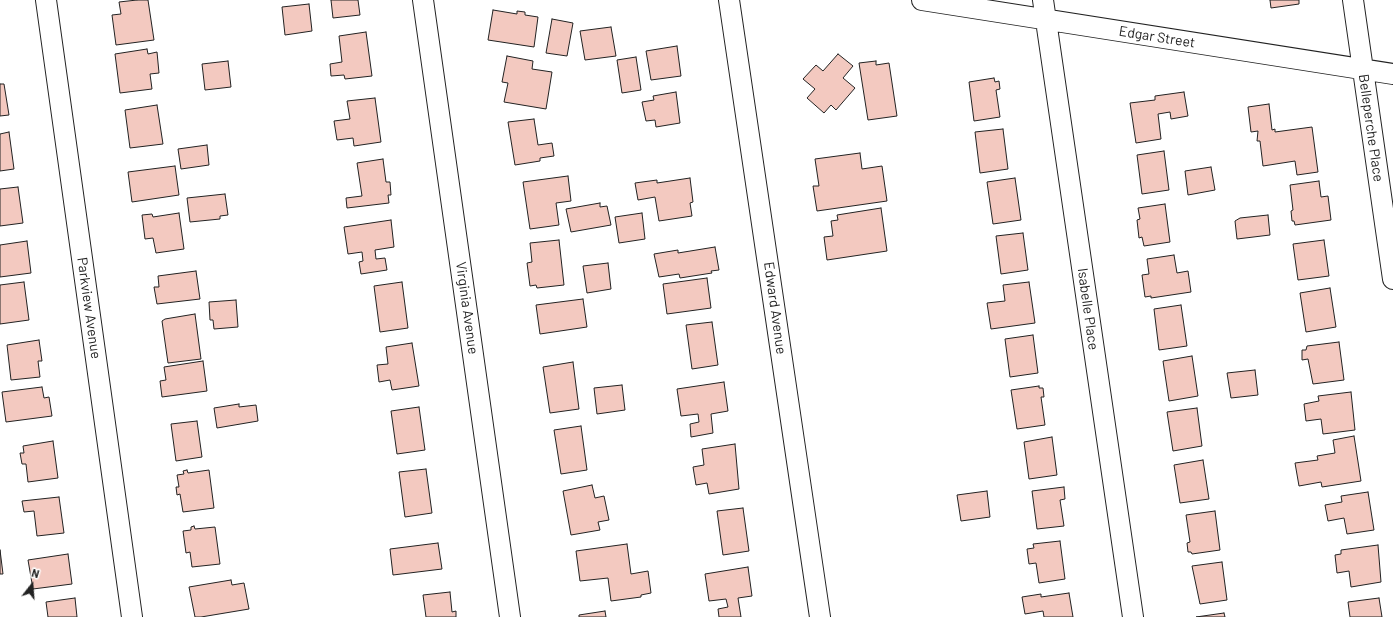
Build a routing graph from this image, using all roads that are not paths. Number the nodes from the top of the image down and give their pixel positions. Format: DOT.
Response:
graph roads {
  1 [pos="46,0"];
  2 [pos="423,0"];
  3 [pos="729,0"];
  4 [pos="922,0"];
  5 [pos="1043,0"];
  6 [pos="1353,0"];
  7 [pos="1046,20"];
  8 [pos="1363,70"];
  9 [pos="1393,74"];
  10 [pos="1393,279"];
  11 [pos="132,617"];
  12 [pos="510,617"];
  13 [pos="820,617"];
  14 [pos="1133,617"];
  1 -- 11 [label="street, Parkview Avenue"];
  2 -- 12 [label="street, Virginia Avenue"];
  3 -- 13 [label="street, Edward Avenue"];
  4 -- 7 [label="street, Edgar Street"];
  5 -- 7 [label="street, Isabelle Place"];
  6 -- 8 [label="street, Belleperche Place"];
  7 -- 8 [label="street, Edgar Street"];
  7 -- 14 [label="street, Isabelle Place"];
  8 -- 9 [label="street, Edgar Street"];
  8 -- 10 [label="street, Belleperche Place"];
}
